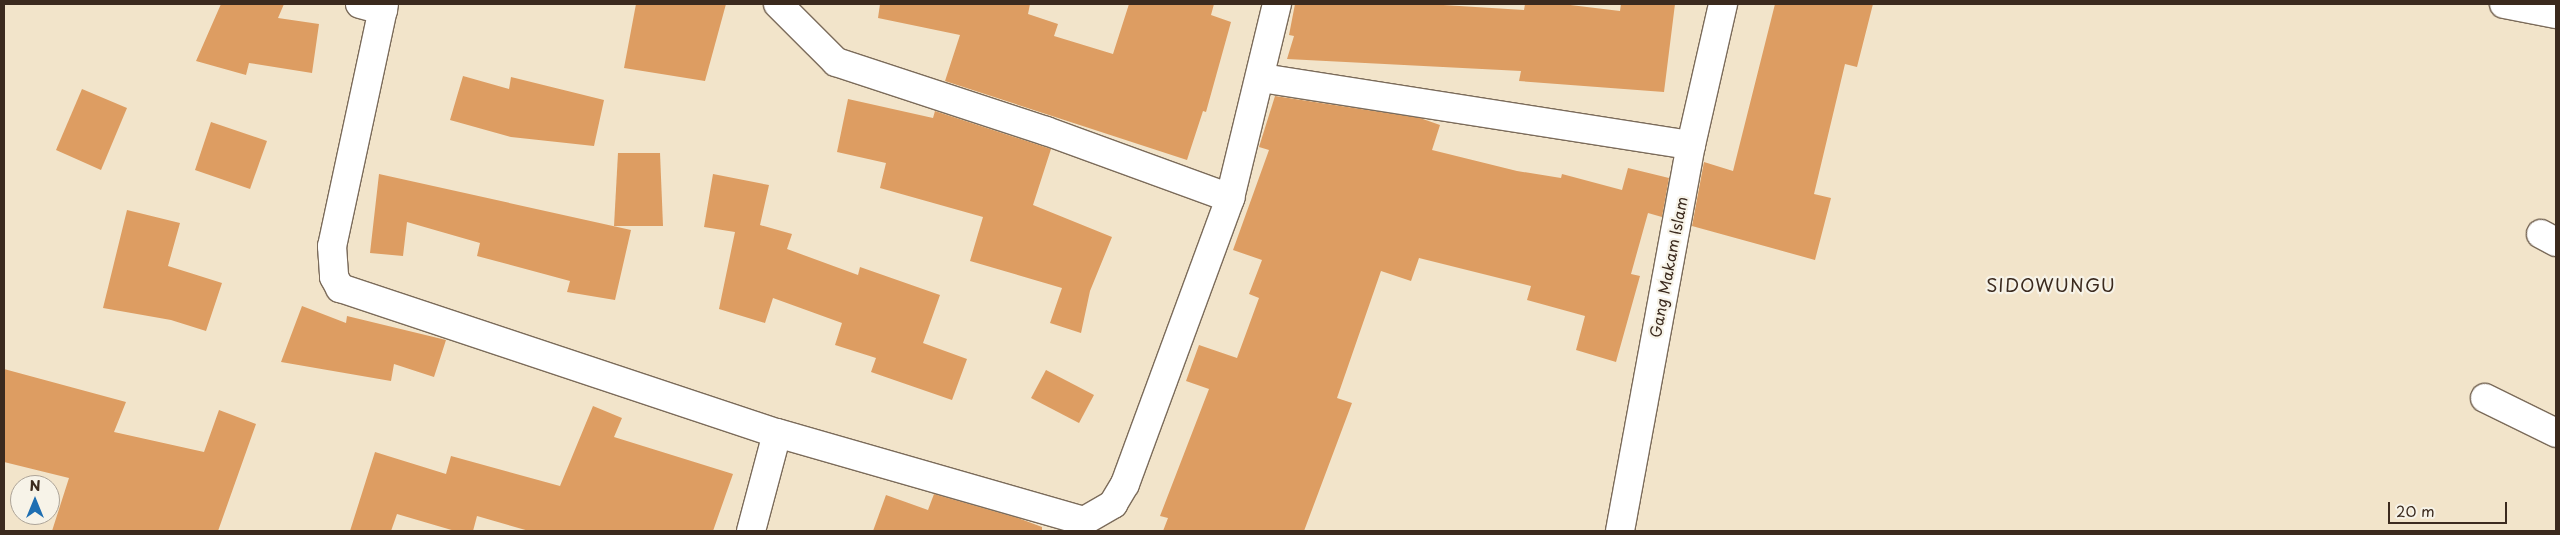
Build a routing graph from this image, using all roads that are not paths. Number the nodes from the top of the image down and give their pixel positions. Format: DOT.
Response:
graph roads {
  1 [pos="778,4"];
  2 [pos="1277,4"];
  3 [pos="1723,4"];
  4 [pos="2504,4"];
  5 [pos="376,6"];
  6 [pos="2556,14"];
  7 [pos="1262,78"];
  8 [pos="1691,145"];
  9 [pos="1230,198"];
  10 [pos="2485,398"];
  11 [pos="777,433"];
  12 [pos="2556,434"];
  13 [pos="751,531"];
  14 [pos="1620,531"];
  1 -- 9 [label="street"];
  2 -- 7 [label="street"];
  3 -- 8 [label="street, Gang Makam Islam"];
  4 -- 6 [label="street"];
  5 -- 11 [label="street"];
  7 -- 8 [label="street"];
  7 -- 9 [label="street"];
  8 -- 14 [label="street, Gang Makam Islam"];
  9 -- 11 [label="street"];
  10 -- 12 [label="street"];
  11 -- 13 [label="street"];
}
